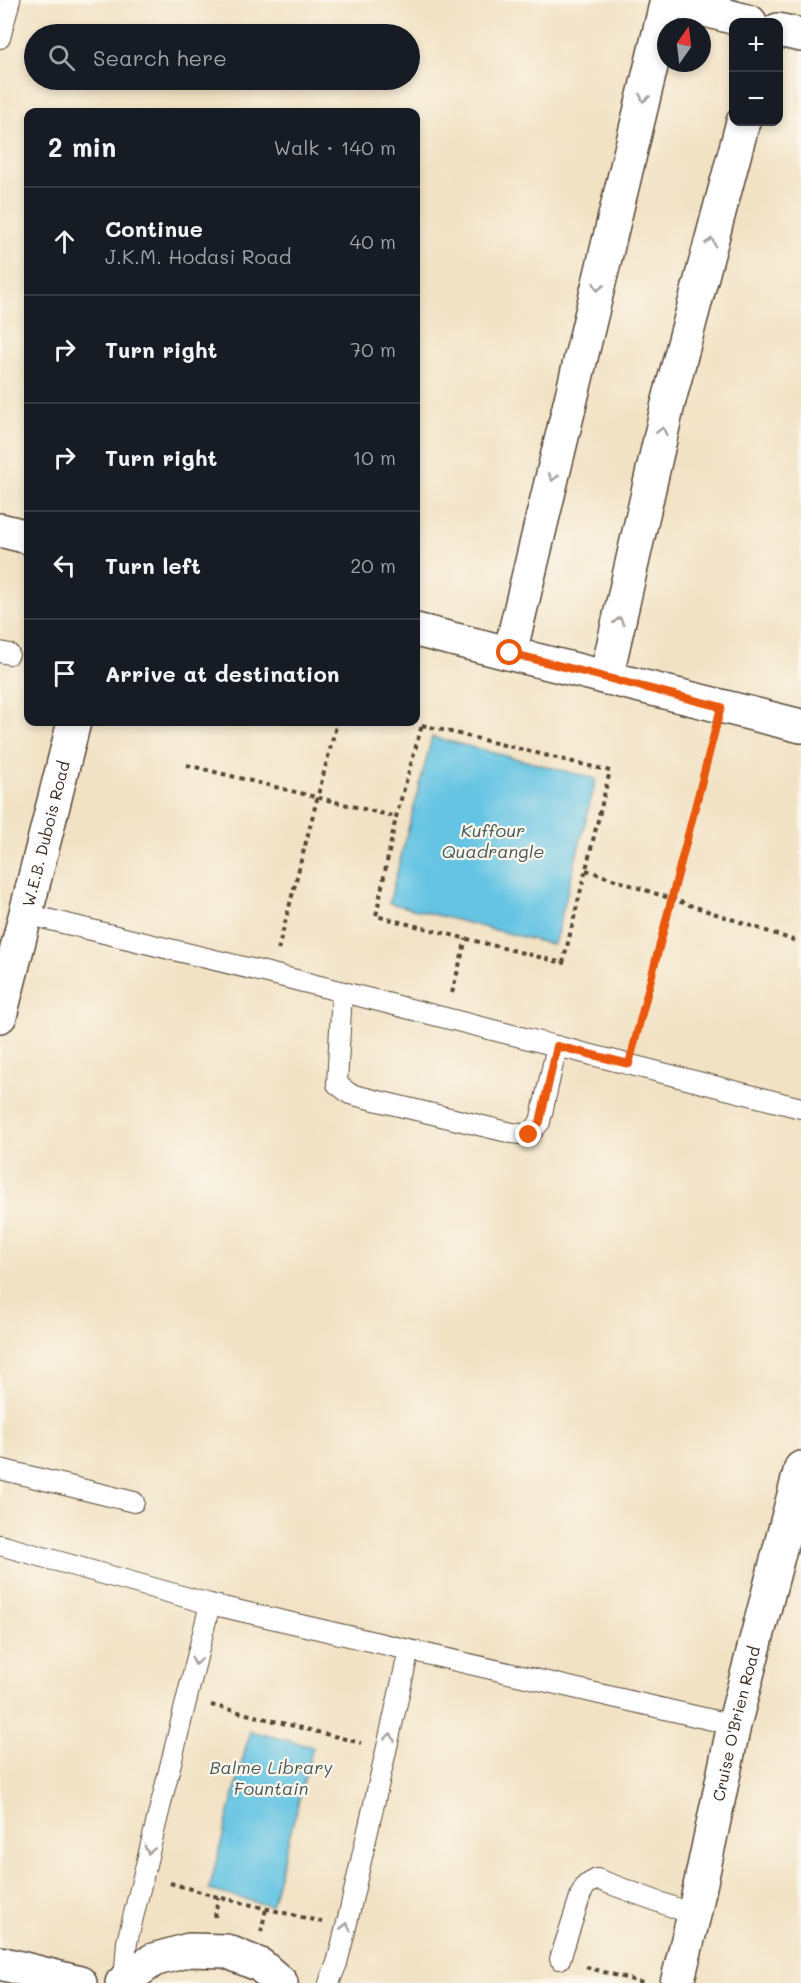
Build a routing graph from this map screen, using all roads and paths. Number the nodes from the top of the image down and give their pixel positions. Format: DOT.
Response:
graph roads {
  1 [pos="10,0"];
  2 [pos="668,0"];
  3 [pos="735,18"];
  4 [pos="783,31"];
  5 [pos="801,35"];
  6 [pos="0,38"];
  7 [pos="742,126"];
  8 [pos="0,530"];
  9 [pos="24,536"];
  10 [pos="420,631"];
  11 [pos="510,653"];
  12 [pos="606,678"];
  13 [pos="721,707"];
  14 [pos="73,726"];
  15 [pos="336,726"];
  16 [pos="801,726"];
  17 [pos="187,765"];
  18 [pos="317,797"];
  19 [pos="396,817"];
  20 [pos="586,870"];
  21 [pos="671,898"];
  22 [pos="26,914"];
  23 [pos="466,939"];
  24 [pos="796,941"];
  25 [pos="272,974"];
  26 [pos="342,992"];
  27 [pos="0,1016"];
  28 [pos="446,1018"];
  29 [pos="557,1046"];
  30 [pos="629,1064"];
  31 [pos="801,1108"];
  32 [pos="801,1468"];
  33 [pos="0,1469"];
  34 [pos="134,1502"];
  35 [pos="794,1520"];
  36 [pos="0,1545"];
  37 [pos="210,1604"];
  38 [pos="409,1650"];
  39 [pos="187,1698"];
  40 [pos="734,1725"];
  41 [pos="387,1749"];
  42 [pos="143,1875"];
  43 [pos="694,1915"];
  44 [pos="346,1927"];
  45 [pos="560,1959"];
  46 [pos="0,1963"];
  47 [pos="123,1982"];
  48 [pos="80,1983"];
  49 [pos="281,1983"];
  50 [pos="329,1983"];
  51 [pos="643,1983"];
  52 [pos="677,1983"];
  1 -- 6 [label="lane"];
  2 -- 3 [label="street"];
  2 -- 11 [label="street, one-way"];
  4 -- 5 [label="street"];
  12 -- 7 [label="street, one-way"];
  8 -- 9 [label="street"];
  10 -- 11 [label="street"];
  11 -- 12 [label="street"];
  12 -- 13 [label="street"];
  13 -- 16 [label="street"];
  13 -- 21 [label="path"];
  14 -- 22 [label="street, W.E.B. Dubois Road"];
  15 -- 18 [label="path"];
  17 -- 18 [label="path"];
  18 -- 19 [label="path"];
  18 -- 25 [label="path"];
  19 -- 20 [label="path"];
  19 -- 23 [label="path"];
  20 -- 21 [label="path"];
  20 -- 23 [label="path"];
  21 -- 24 [label="path"];
  21 -- 30 [label="path"];
  22 -- 25 [label="lane"];
  22 -- 27 [label="street, W.E.B. Dubois Road"];
  23 -- 28 [label="path"];
  25 -- 26 [label="lane"];
  26 -- 28 [label="lane"];
  26 -- 29 [label="lane"];
  28 -- 29 [label="lane"];
  29 -- 30 [label="lane"];
  30 -- 31 [label="lane"];
  32 -- 35 [label="street, Cruise O'Brien Road"];
  33 -- 34 [label="lane"];
  35 -- 40 [label="street, Cruise O'Brien Road"];
  36 -- 37 [label="lane"];
  37 -- 38 [label="lane"];
  37 -- 39 [label="lane, one-way"];
  38 -- 40 [label="lane"];
  41 -- 38 [label="lane, one-way"];
  39 -- 41 [label="path"];
  39 -- 42 [label="lane, one-way"];
  40 -- 43 [label="street, Cruise O'Brien Road"];
  44 -- 41 [label="lane, one-way"];
  42 -- 44 [label="path"];
  42 -- 47 [label="lane"];
  43 -- 45 [label="lane"];
  43 -- 52 [label="street, Cruise O'Brien Road"];
  44 -- 50 [label="lane"];
  45 -- 51 [label="path"];
  46 -- 48 [label="street"];
  47 -- 49 [label="street"];
}
